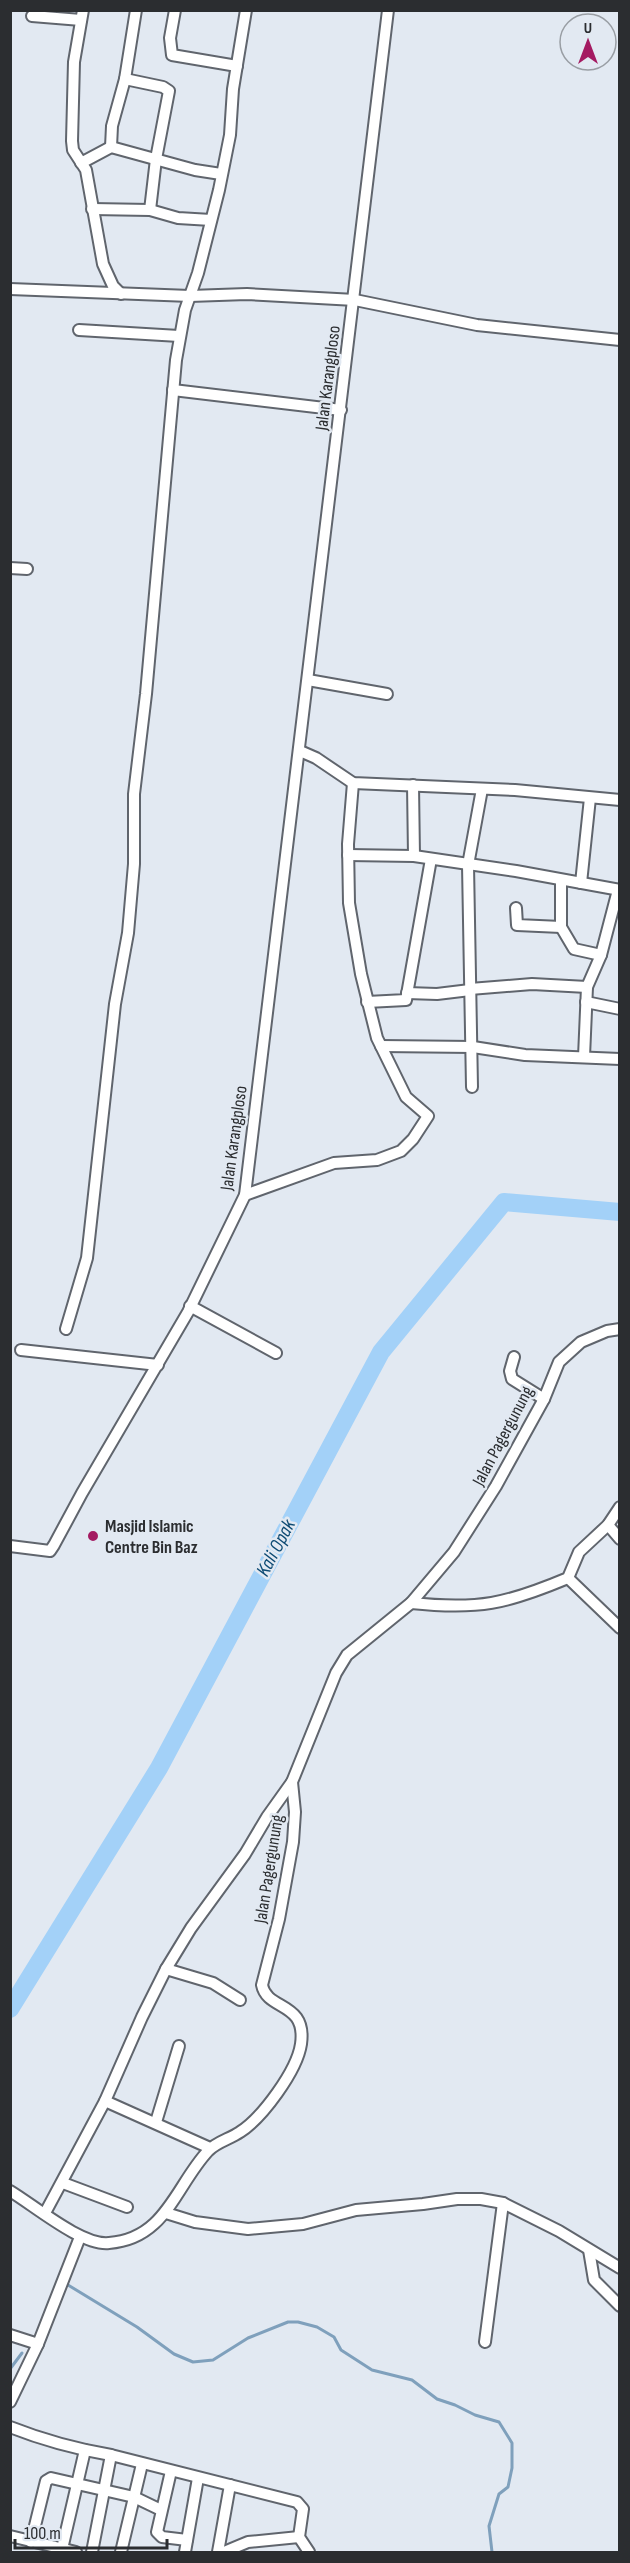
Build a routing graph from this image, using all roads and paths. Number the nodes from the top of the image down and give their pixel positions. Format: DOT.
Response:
graph roads {
  1 [pos="136,10"];
  2 [pos="175,10"];
  3 [pos="246,10"];
  4 [pos="388,10"];
  5 [pos="82,15"];
  6 [pos="32,16"];
  7 [pos="237,66"];
  8 [pos="125,80"];
  9 [pos="111,147"];
  10 [pos="156,159"];
  11 [pos="81,163"];
  12 [pos="221,174"];
  13 [pos="92,209"];
  14 [pos="150,210"];
  15 [pos="211,220"];
  16 [pos="10,288"];
  17 [pos="121,294"];
  18 [pos="190,297"];
  19 [pos="355,300"];
  20 [pos="79,330"];
  21 [pos="179,336"];
  22 [pos="620,340"];
  23 [pos="173,390"];
  24 [pos="340,410"];
  25 [pos="10,568"];
  26 [pos="27,569"];
  27 [pos="308,680"];
  28 [pos="387,694"];
  29 [pos="300,751"];
  30 [pos="353,783"];
  31 [pos="412,785"];
  32 [pos="482,789"];
  33 [pos="590,798"];
  34 [pos="620,800"];
  35 [pos="348,855"];
  36 [pos="414,856"];
  37 [pos="431,859"];
  38 [pos="468,865"];
  39 [pos="561,881"];
  40 [pos="581,883"];
  41 [pos="619,890"];
  42 [pos="516,908"];
  43 [pos="561,927"];
  44 [pos="601,955"];
  45 [pos="587,987"];
  46 [pos="470,989"];
  47 [pos="407,993"];
  48 [pos="367,1002"];
  49 [pos="586,1002"];
  50 [pos="620,1009"];
  51 [pos="381,1046"];
  52 [pos="473,1047"];
  53 [pos="584,1057"];
  54 [pos="620,1059"];
  55 [pos="472,1087"];
  56 [pos="245,1195"];
  57 [pos="190,1306"];
  58 [pos="66,1329"];
  59 [pos="620,1329"];
  60 [pos="21,1350"];
  61 [pos="276,1353"];
  62 [pos="514,1357"];
  63 [pos="158,1365"];
  64 [pos="544,1399"];
  65 [pos="620,1507"];
  66 [pos="608,1525"];
  67 [pos="620,1539"];
  68 [pos="10,1546"];
  69 [pos="568,1578"];
  70 [pos="411,1603"];
  71 [pos="620,1628"];
  72 [pos="292,1782"];
  73 [pos="166,1969"];
  74 [pos="240,2000"];
  75 [pos="178,2046"];
  76 [pos="105,2101"];
  77 [pos="156,2122"];
  78 [pos="210,2148"];
  79 [pos="63,2183"];
  80 [pos="10,2191"];
  81 [pos="503,2203"];
  82 [pos="127,2207"];
  83 [pos="45,2213"];
  84 [pos="166,2213"];
  85 [pos="80,2237"];
  86 [pos="589,2250"];
  87 [pos="620,2268"];
  88 [pos="620,2306"];
  89 [pos="10,2335"];
  90 [pos="485,2342"];
  91 [pos="38,2343"];
  92 [pos="10,2402"];
  93 [pos="10,2427"];
  94 [pos="85,2450"];
  95 [pos="111,2455"];
  96 [pos="141,2464"];
  97 [pos="171,2471"];
  98 [pos="198,2478"];
  99 [pos="77,2485"];
  100 [pos="230,2485"];
  101 [pos="104,2492"];
  102 [pos="134,2498"];
  103 [pos="161,2510"];
  104 [pos="10,2536"];
  105 [pos="299,2537"];
  106 [pos="187,2540"];
  107 [pos="31,2542"];
  108 [pos="62,2549"];
  109 [pos="76,2553"];
  110 [pos="92,2553"];
  111 [pos="121,2553"];
  112 [pos="185,2553"];
  113 [pos="218,2553"];
  114 [pos="224,2553"];
  115 [pos="309,2553"];
  1 -- 8 [label="street"];
  2 -- 7 [label="street"];
  3 -- 7 [label="street"];
  4 -- 19 [label="street, Jalan Karangploso"];
  5 -- 6 [label="street"];
  5 -- 11 [label="street"];
  7 -- 12 [label="street"];
  8 -- 9 [label="street"];
  8 -- 10 [label="street"];
  9 -- 10 [label="street"];
  9 -- 11 [label="street"];
  10 -- 12 [label="street"];
  10 -- 14 [label="street"];
  11 -- 13 [label="street"];
  12 -- 15 [label="street"];
  13 -- 14 [label="street"];
  13 -- 17 [label="street"];
  14 -- 15 [label="street"];
  15 -- 18 [label="street"];
  16 -- 17 [label="street"];
  17 -- 18 [label="street"];
  18 -- 19 [label="street"];
  18 -- 21 [label="street"];
  19 -- 22 [label="street"];
  19 -- 24 [label="street, Jalan Karangploso"];
  20 -- 21 [label="street"];
  21 -- 23 [label="street"];
  23 -- 24 [label="street"];
  23 -- 58 [label="street"];
  24 -- 27 [label="street, Jalan Karangploso"];
  25 -- 26 [label="street"];
  27 -- 28 [label="street"];
  27 -- 29 [label="street, Jalan Karangploso"];
  29 -- 30 [label="street"];
  29 -- 56 [label="street, Jalan Karangploso"];
  30 -- 31 [label="street"];
  30 -- 35 [label="street"];
  31 -- 32 [label="street"];
  31 -- 36 [label="street"];
  32 -- 33 [label="street"];
  32 -- 38 [label="street"];
  33 -- 34 [label="street"];
  33 -- 40 [label="street"];
  35 -- 36 [label="street"];
  35 -- 48 [label="street"];
  36 -- 37 [label="street"];
  37 -- 38 [label="street"];
  37 -- 47 [label="street"];
  38 -- 39 [label="street"];
  38 -- 46 [label="street"];
  39 -- 40 [label="street"];
  39 -- 43 [label="street"];
  40 -- 41 [label="street"];
  41 -- 44 [label="street"];
  42 -- 43 [label="street"];
  43 -- 44 [label="street"];
  44 -- 45 [label="street"];
  45 -- 46 [label="street"];
  45 -- 49 [label="street"];
  46 -- 47 [label="street"];
  46 -- 52 [label="street"];
  47 -- 48 [label="street"];
  48 -- 51 [label="street"];
  49 -- 50 [label="street"];
  49 -- 53 [label="street"];
  51 -- 52 [label="street"];
  51 -- 56 [label="street"];
  52 -- 53 [label="street"];
  52 -- 55 [label="street"];
  53 -- 54 [label="street"];
  56 -- 57 [label="street, Jalan Karangploso"];
  57 -- 61 [label="street"];
  57 -- 63 [label="street, Jalan Karangploso"];
  59 -- 64 [label="street, Jalan Pagergunung"];
  60 -- 63 [label="street"];
  62 -- 64 [label="street"];
  63 -- 68 [label="street, Jalan Karangploso"];
  64 -- 70 [label="street, Jalan Pagergunung"];
  65 -- 66 [label="street"];
  66 -- 67 [label="street"];
  66 -- 69 [label="street"];
  69 -- 70 [label="street"];
  69 -- 71 [label="street"];
  70 -- 72 [label="street, Jalan Pagergunung"];
  72 -- 73 [label="street"];
  72 -- 78 [label="street, Jalan Pagergunung"];
  73 -- 74 [label="street"];
  73 -- 76 [label="street"];
  75 -- 77 [label="street"];
  76 -- 77 [label="street"];
  76 -- 79 [label="street"];
  77 -- 78 [label="street"];
  78 -- 84 [label="street, Jalan Pagergunung"];
  79 -- 82 [label="street"];
  79 -- 83 [label="street"];
  80 -- 83 [label="street, Jalan Pagergunung"];
  81 -- 84 [label="street"];
  81 -- 86 [label="street"];
  81 -- 90 [label="street"];
  83 -- 85 [label="street, Jalan Pagergunung"];
  84 -- 85 [label="street, Jalan Pagergunung"];
  85 -- 91 [label="street"];
  86 -- 87 [label="street"];
  86 -- 88 [label="street"];
  89 -- 91 [label="street"];
  91 -- 92 [label="street"];
  93 -- 94 [label="street"];
  94 -- 95 [label="street"];
  94 -- 99 [label="street"];
  95 -- 96 [label="street"];
  95 -- 101 [label="street"];
  96 -- 97 [label="street"];
  96 -- 102 [label="street"];
  97 -- 98 [label="street"];
  97 -- 103 [label="street"];
  98 -- 100 [label="street"];
  98 -- 106 [label="street"];
  99 -- 101 [label="street"];
  99 -- 107 [label="street"];
  99 -- 108 [label="street"];
  100 -- 105 [label="street"];
  100 -- 113 [label="street"];
  101 -- 102 [label="street"];
  101 -- 110 [label="street"];
  102 -- 103 [label="street"];
  102 -- 111 [label="street"];
  103 -- 106 [label="street"];
  104 -- 107 [label="street"];
  105 -- 114 [label="street"];
  105 -- 115 [label="street"];
  106 -- 112 [label="street"];
  107 -- 108 [label="street"];
  108 -- 109 [label="street"];
}
